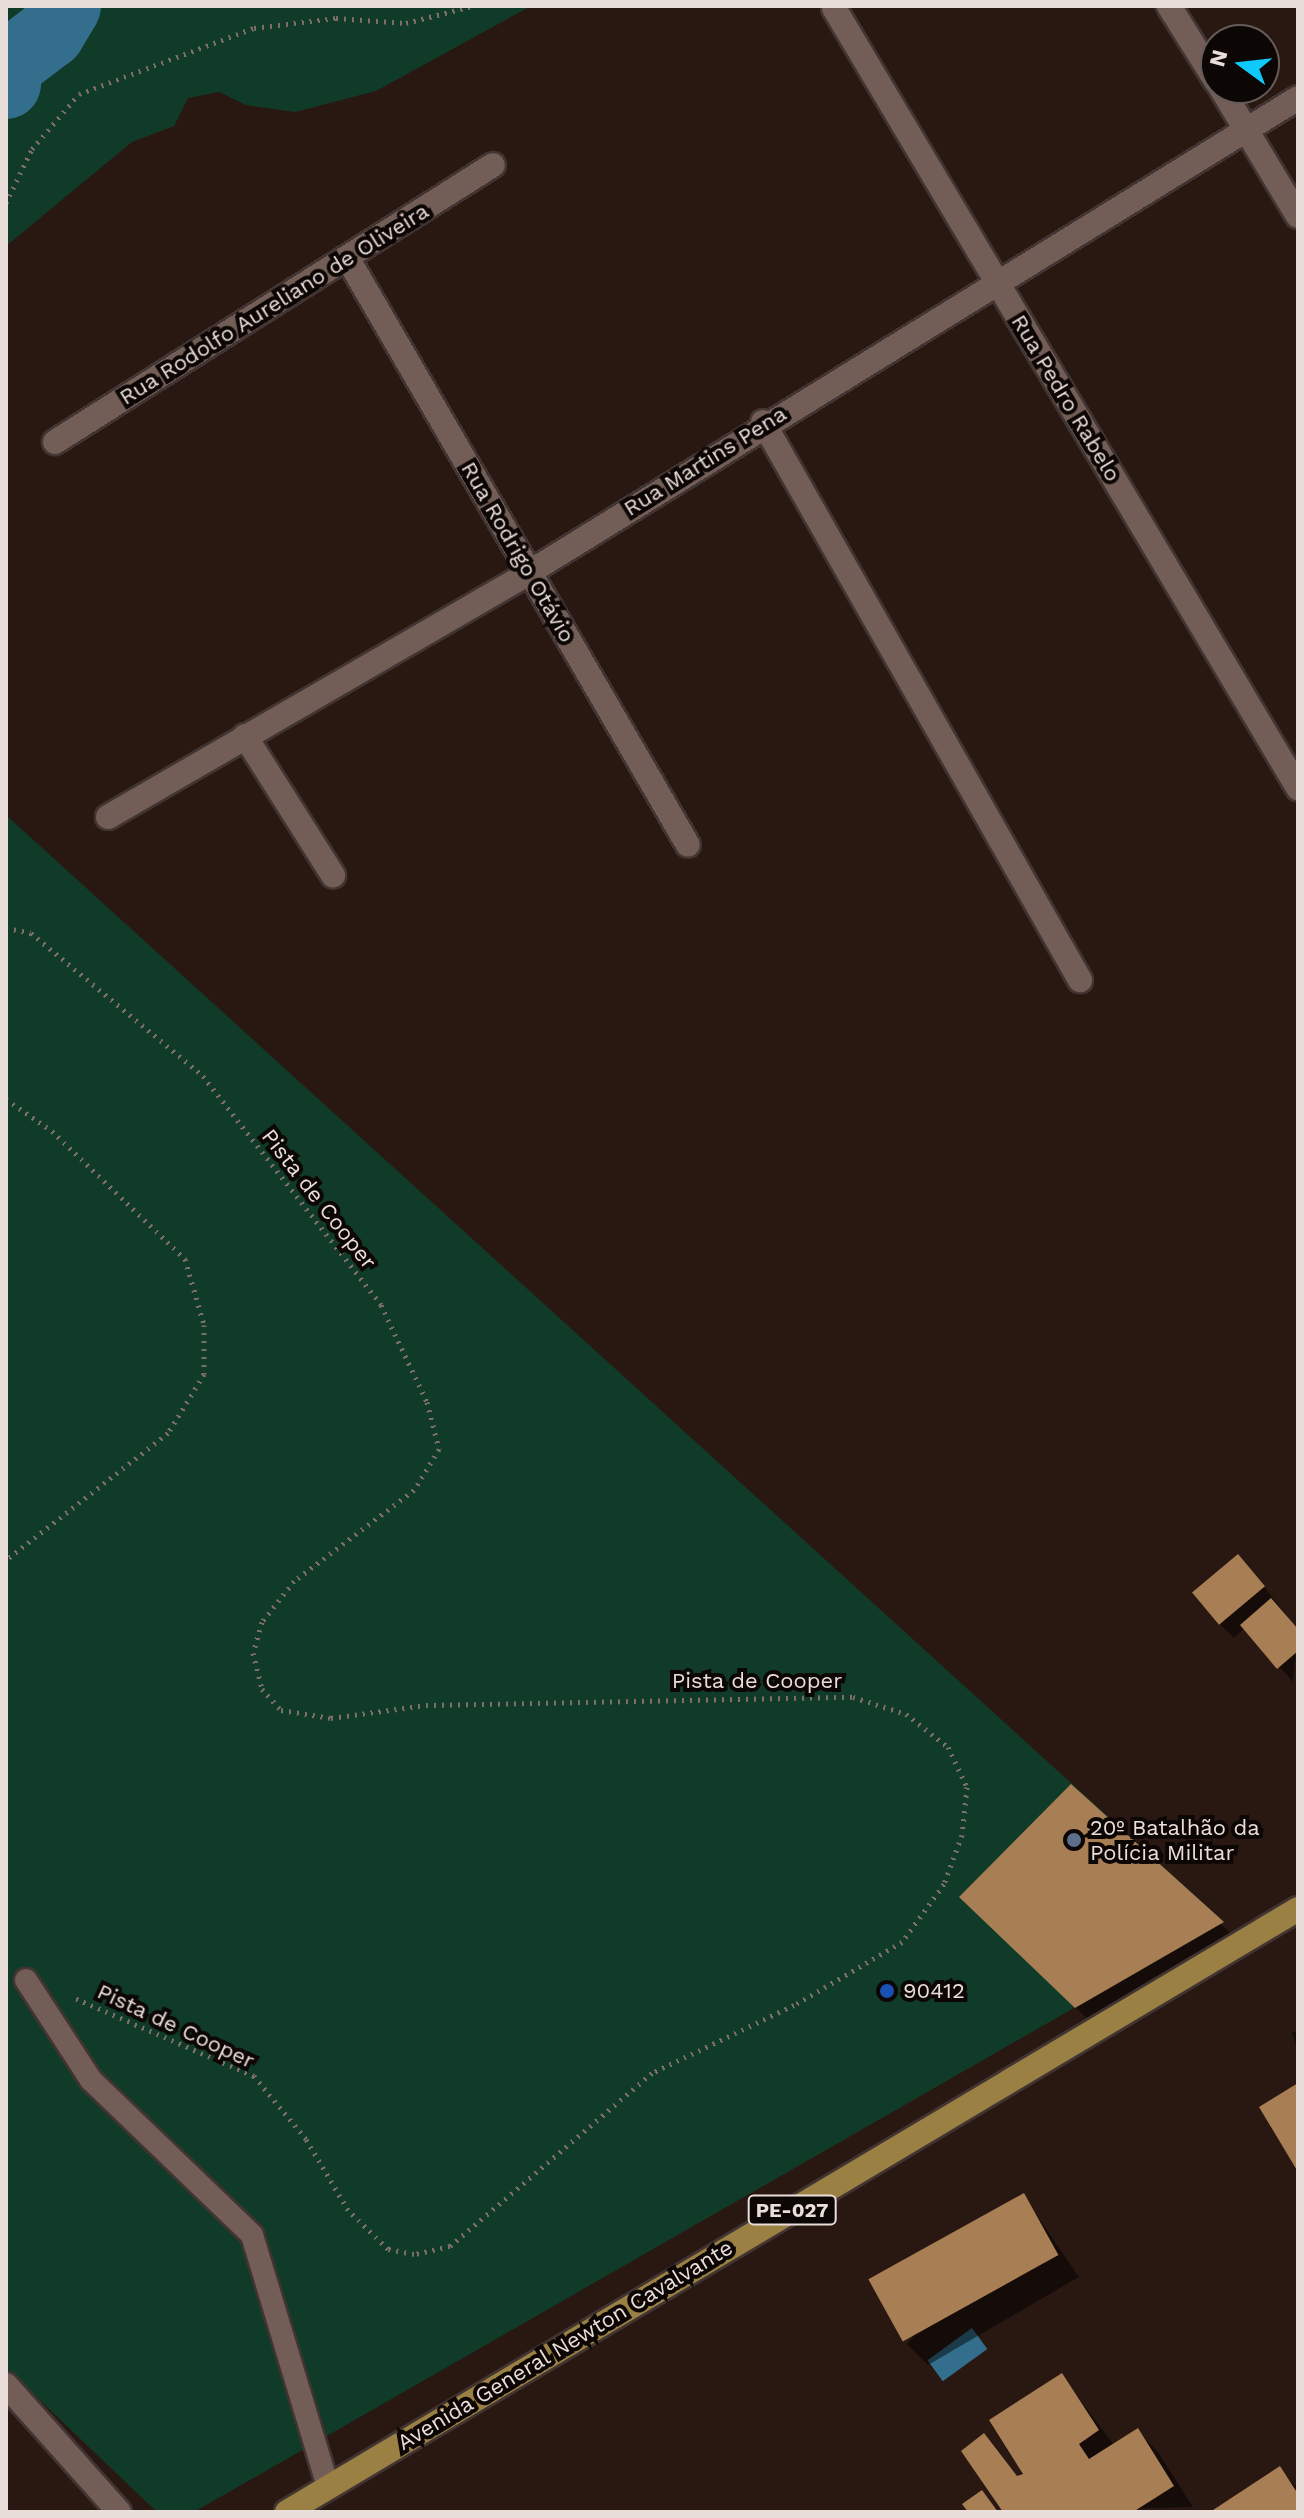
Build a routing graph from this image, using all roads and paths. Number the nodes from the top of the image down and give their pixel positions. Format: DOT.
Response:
graph roads {
  1 [pos="472,6"];
  2 [pos="1169,6"];
  3 [pos="834,8"];
  4 [pos="1200,55"];
  5 [pos="1298,98"];
  6 [pos="1231,104"];
  7 [pos="1246,129"];
  8 [pos="493,165"];
  9 [pos="6,203"];
  10 [pos="1298,216"];
  11 [pos="348,259"];
  12 [pos="998,284"];
  13 [pos="763,422"];
  14 [pos="55,442"];
  15 [pos="530,572"];
  16 [pos="245,736"];
  17 [pos="1298,788"];
  18 [pos="108,817"];
  19 [pos="688,845"];
  20 [pos="333,875"];
  21 [pos="6,928"];
  22 [pos="1080,980"];
  23 [pos="6,1099"];
  24 [pos="6,1560"];
  25 [pos="1298,1909"];
  26 [pos="26,1980"];
  27 [pos="6,2385"];
  28 [pos="328,2487"];
  29 [pos="119,2512"];
  30 [pos="287,2512"];
  1 -- 9 [label="path"];
  2 -- 4 [label="street"];
  3 -- 12 [label="street, Rua Pedro Rabelo"];
  5 -- 7 [label="street, Rua Martins Pena"];
  6 -- 7 [label="street"];
  7 -- 10 [label="street"];
  7 -- 12 [label="street, Rua Martins Pena"];
  8 -- 11 [label="street, Rua Rodolfo Aureliano de Oliveira"];
  11 -- 14 [label="street, Rua Rodolfo Aureliano de Oliveira"];
  11 -- 15 [label="street, Rua Rodrigo Otávio"];
  12 -- 13 [label="street, Rua Martins Pena"];
  12 -- 17 [label="street, Rua Pedro Rabelo"];
  13 -- 15 [label="street, Rua Martins Pena"];
  13 -- 22 [label="street"];
  15 -- 16 [label="street, Rua Martins Pena"];
  15 -- 19 [label="street, Rua Rodrigo Otávio"];
  16 -- 18 [label="street, Rua Martins Pena"];
  16 -- 20 [label="street"];
  21 -- 26 [label="path, Pista de Cooper"];
  23 -- 24 [label="path"];
  25 -- 28 [label="main road, Avenida General Newton Cavalvante / PE-027"];
  26 -- 28 [label="lane"];
  27 -- 29 [label="street"];
  28 -- 30 [label="main road, Avenida General Newton Cavalvante / PE-027"];
}
